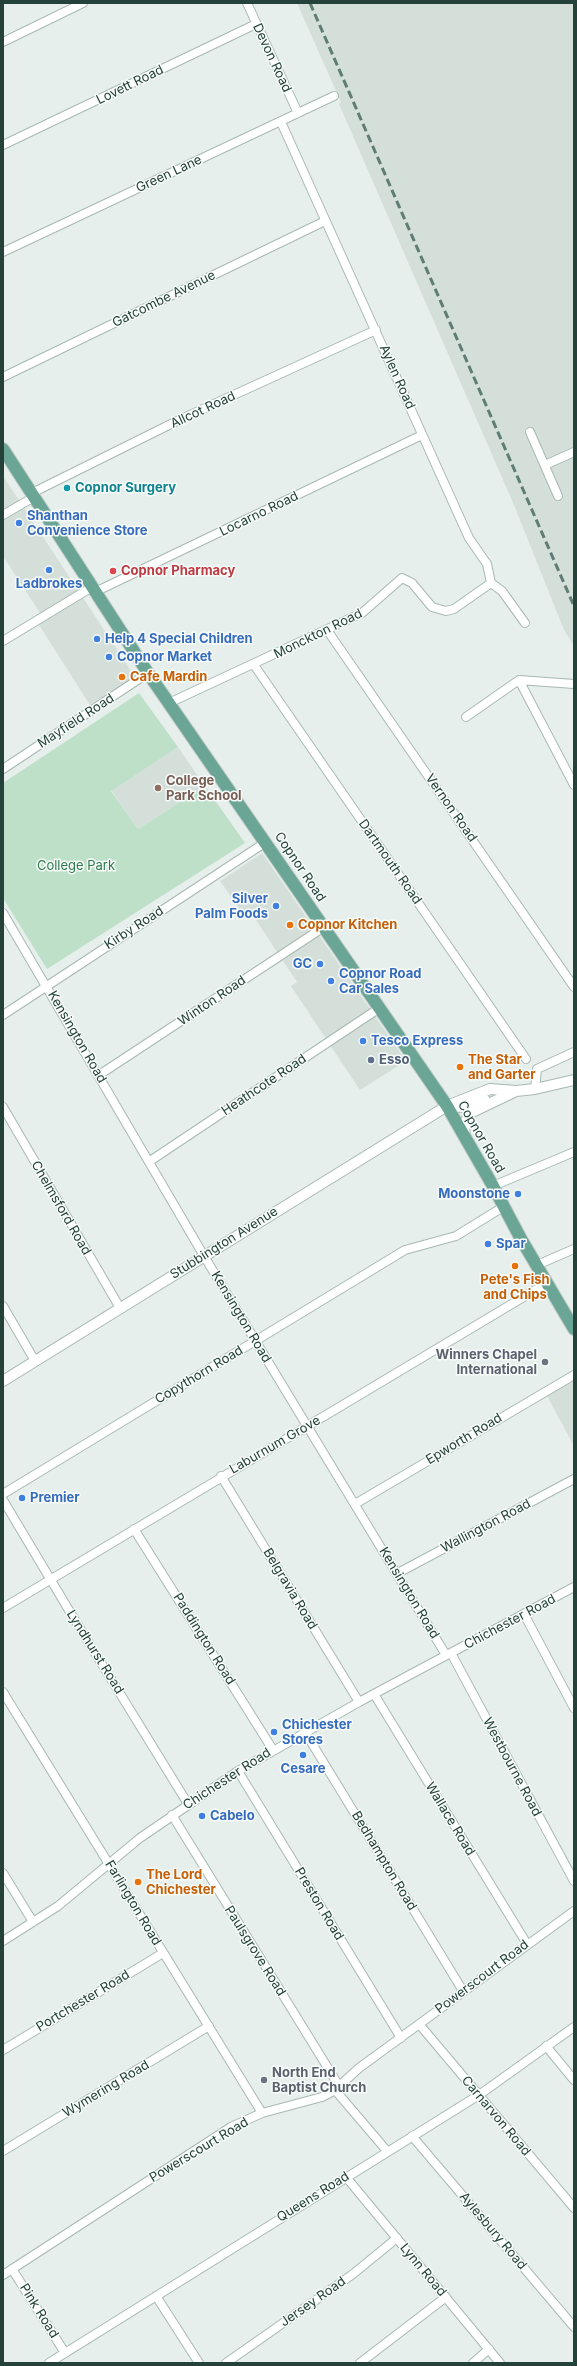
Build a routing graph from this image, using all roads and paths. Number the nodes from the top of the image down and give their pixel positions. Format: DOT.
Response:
graph roads {
  1 [pos="83,3"];
  2 [pos="247,3"];
  3 [pos="256,24"];
  4 [pos="3,42"];
  5 [pos="334,96"];
  6 [pos="298,113"];
  7 [pos="281,122"];
  8 [pos="3,145"];
  9 [pos="325,221"];
  10 [pos="3,252"];
  11 [pos="376,330"];
  12 [pos="3,377"];
  13 [pos="530,432"];
  14 [pos="422,435"];
  15 [pos="3,449"];
  16 [pos="574,452"];
  17 [pos="545,465"];
  18 [pos="33,495"];
  19 [pos="558,496"];
  20 [pos="3,515"];
  21 [pos="491,583"];
  22 [pos="94,590"];
  23 [pos="525,623"];
  24 [pos="327,630"];
  25 [pos="3,641"];
  26 [pos="254,665"];
  27 [pos="148,673"];
  28 [pos="520,680"];
  29 [pos="574,684"];
  30 [pos="169,703"];
  31 [pos="466,717"];
  32 [pos="3,769"];
  33 [pos="574,785"];
  34 [pos="266,842"];
  35 [pos="3,913"];
  36 [pos="324,926"];
  37 [pos="47,985"];
  38 [pos="574,987"];
  39 [pos="378,1009"];
  40 [pos="3,1015"];
  41 [pos="574,1052"];
  42 [pos="526,1059"];
  43 [pos="99,1075"];
  44 [pos="574,1080"];
  45 [pos="535,1089"];
  46 [pos="516,1091"];
  47 [pos="447,1106"];
  48 [pos="3,1108"];
  49 [pos="464,1136"];
  50 [pos="574,1152"];
  51 [pos="150,1161"];
  52 [pos="494,1186"];
  53 [pos="503,1207"];
  54 [pos="574,1249"];
  55 [pos="204,1256"];
  56 [pos="537,1266"];
  57 [pos="547,1282"];
  58 [pos="3,1306"];
  59 [pos="120,1308"];
  60 [pos="574,1329"];
  61 [pos="255,1341"];
  62 [pos="35,1361"];
  63 [pos="574,1374"];
  64 [pos="3,1381"];
  65 [pos="307,1426"];
  66 [pos="222,1476"];
  67 [pos="574,1479"];
  68 [pos="3,1494"];
  69 [pos="3,1500"];
  70 [pos="355,1504"];
  71 [pos="134,1529"];
  72 [pos="398,1573"];
  73 [pos="50,1579"];
  74 [pos="574,1587"];
  75 [pos="3,1608"];
  76 [pos="524,1614"];
  77 [pos="449,1654"];
  78 [pos="3,1692"];
  79 [pos="374,1694"];
  80 [pos="359,1702"];
  81 [pos="574,1708"];
  82 [pos="305,1732"];
  83 [pos="273,1750"];
  84 [pos="238,1771"];
  85 [pos="188,1804"];
  86 [pos="172,1815"];
  87 [pos="108,1863"];
  88 [pos="3,1873"];
  89 [pos="574,1881"];
  90 [pos="574,1911"];
  91 [pos="33,1922"];
  92 [pos="3,1941"];
  93 [pos="527,1944"];
  94 [pos="163,1952"];
  95 [pos="463,1991"];
  96 [pos="419,2024"];
  97 [pos="209,2026"];
  98 [pos="574,2027"];
  99 [pos="400,2038"];
  100 [pos="546,2046"];
  101 [pos="3,2050"];
  102 [pos="574,2080"];
  103 [pos="337,2088"];
  104 [pos="478,2095"];
  105 [pos="262,2114"];
  106 [pos="412,2136"];
  107 [pos="3,2151"];
  108 [pos="387,2151"];
  109 [pos="346,2177"];
  110 [pos="574,2208"];
  111 [pos="397,2238"];
  112 [pos="12,2269"];
  113 [pos="3,2275"];
  114 [pos="156,2296"];
  115 [pos="446,2296"];
  116 [pos="574,2327"];
  117 [pos="489,2349"];
  118 [pos="65,2353"];
  119 [pos="49,2363"];
  120 [pos="199,2363"];
  121 [pos="226,2363"];
  122 [pos="360,2363"];
  123 [pos="473,2363"];
  124 [pos="500,2363"];
  1 -- 4 [label="street"];
  2 -- 3 [label="street, Devon Road"];
  3 -- 6 [label="street, Devon Road"];
  3 -- 8 [label="street, Lovett Road"];
  5 -- 6 [label="street, Green Lane"];
  6 -- 7 [label="street, Green Lane"];
  7 -- 9 [label="street, Aylen Road"];
  7 -- 10 [label="street, Green Lane"];
  9 -- 11 [label="street, Aylen Road"];
  9 -- 12 [label="street, Gatcombe Avenue"];
  11 -- 14 [label="street, Aylen Road"];
  11 -- 18 [label="street, Allcot Road"];
  13 -- 17 [label="street"];
  14 -- 21 [label="street, Aylen Road"];
  14 -- 22 [label="street, Locarno Road"];
  15 -- 18 [label="main road, Copnor Road"];
  16 -- 17 [label="street"];
  17 -- 19 [label="street"];
  18 -- 20 [label="street, Allcot Road"];
  18 -- 22 [label="main road, Copnor Road"];
  21 -- 23 [label="street"];
  21 -- 24 [label="street, Monckton Road"];
  22 -- 25 [label="street, Locarno Road"];
  22 -- 27 [label="main road, Copnor Road"];
  24 -- 26 [label="street, Monckton Road"];
  24 -- 38 [label="street, Vernon Road"];
  26 -- 30 [label="street, Monckton Road"];
  26 -- 42 [label="street, Dartmouth Road"];
  27 -- 30 [label="main road, Copnor Road"];
  27 -- 32 [label="street, Mayfield Road"];
  28 -- 29 [label="street"];
  28 -- 31 [label="street"];
  28 -- 33 [label="street"];
  30 -- 34 [label="main road, Copnor Road"];
  34 -- 36 [label="main road, Copnor Road"];
  34 -- 37 [label="street, Kirby Road"];
  35 -- 37 [label="street, Kensington Road"];
  36 -- 39 [label="main road, Copnor Road"];
  36 -- 43 [label="street, Winton Road"];
  37 -- 40 [label="street, Kirby Road"];
  37 -- 43 [label="street, Kensington Road"];
  39 -- 47 [label="main road, Copnor Road"];
  39 -- 51 [label="street, Heathcote Road"];
  41 -- 45 [label="street"];
  43 -- 51 [label="street, Kensington Road"];
  44 -- 45 [label="street"];
  45 -- 46 [label="street"];
  46 -- 47 [label="street, Stubbington Avenue"];
  46 -- 49 [label="street"];
  47 -- 49 [label="main road, Copnor Road"];
  47 -- 55 [label="street, Stubbington Avenue"];
  48 -- 59 [label="street, Chelmsford Road"];
  49 -- 52 [label="main road, Copnor Road"];
  50 -- 52 [label="street"];
  51 -- 55 [label="street, Kensington Road"];
  52 -- 53 [label="main road, Copnor Road"];
  53 -- 56 [label="main road, Copnor Road"];
  53 -- 61 [label="street, Copythorn Road"];
  54 -- 56 [label="street"];
  55 -- 59 [label="street, Stubbington Avenue"];
  55 -- 61 [label="street, Kensington Road"];
  56 -- 57 [label="main road, Copnor Road"];
  57 -- 60 [label="main road, Copnor Road"];
  57 -- 65 [label="street, Laburnum Grove"];
  58 -- 62 [label="street"];
  59 -- 62 [label="street, Stubbington Avenue"];
  61 -- 65 [label="street, Kensington Road"];
  61 -- 68 [label="street, Copythorn Road"];
  62 -- 64 [label="street, Stubbington Avenue"];
  63 -- 70 [label="street, Epworth Road"];
  65 -- 66 [label="street, Laburnum Grove"];
  65 -- 70 [label="street, Kensington Road"];
  66 -- 71 [label="street, Laburnum Grove"];
  66 -- 80 [label="street, Belgravia Road"];
  67 -- 72 [label="street, Wallington Road"];
  69 -- 73 [label="street, Lyndhurst Road"];
  70 -- 72 [label="street, Kensington Road"];
  71 -- 73 [label="street, Laburnum Grove"];
  71 -- 83 [label="street, Paddington Road"];
  72 -- 77 [label="street, Kensington Road"];
  73 -- 75 [label="street, Laburnum Grove"];
  73 -- 85 [label="street, Lyndhurst Road"];
  74 -- 76 [label="street, Chichester Road"];
  76 -- 77 [label="street, Chichester Road"];
  76 -- 81 [label="street"];
  77 -- 79 [label="street, Chichester Road"];
  77 -- 89 [label="street, Westbourne Road"];
  78 -- 87 [label="street, Farlington Road"];
  79 -- 80 [label="street, Chichester Road"];
  79 -- 93 [label="street, Wallace Road"];
  80 -- 82 [label="street, Chichester Road"];
  82 -- 83 [label="street, Chichester Road"];
  82 -- 95 [label="street, Bedhampton Road"];
  83 -- 84 [label="street, Chichester Road"];
  84 -- 85 [label="street, Chichester Road"];
  84 -- 99 [label="street, Preston Road"];
  85 -- 86 [label="street, Chichester Road"];
  86 -- 87 [label="street, Chichester Road"];
  86 -- 103 [label="street, Paulsgrove Road"];
  87 -- 91 [label="street, Chichester Road"];
  87 -- 94 [label="street, Farlington Road"];
  88 -- 91 [label="street"];
  90 -- 93 [label="street, Powerscourt Road"];
  91 -- 92 [label="street, Chichester Road"];
  93 -- 95 [label="street, Powerscourt Road"];
  94 -- 97 [label="street, Farlington Road"];
  94 -- 101 [label="street, Portchester Road"];
  95 -- 96 [label="street, Powerscourt Road"];
  96 -- 99 [label="street, Powerscourt Road"];
  96 -- 104 [label="street, Carnarvon Road"];
  97 -- 105 [label="street, Farlington Road"];
  97 -- 107 [label="street, Wymering Road"];
  98 -- 100 [label="street, Queens Road"];
  99 -- 103 [label="street, Powerscourt Road"];
  100 -- 102 [label="street"];
  100 -- 104 [label="street, Queens Road"];
  103 -- 105 [label="street, Powerscourt Road"];
  103 -- 108 [label="street, Paulsgrove Road"];
  104 -- 106 [label="street, Queens Road"];
  104 -- 110 [label="street, Carnarvon Road"];
  105 -- 112 [label="street, Powerscourt Road"];
  106 -- 108 [label="street, Queens Road"];
  106 -- 116 [label="street, Aylesbury Road"];
  108 -- 109 [label="street, Queens Road"];
  109 -- 111 [label="street, Lynn Road"];
  109 -- 114 [label="street, Queens Road"];
  111 -- 115 [label="street, Lynn Road"];
  111 -- 121 [label="street, Jersey Road"];
  112 -- 113 [label="street, Powerscourt Road"];
  112 -- 118 [label="street, Pink Road"];
  114 -- 118 [label="street, Queens Road"];
  114 -- 120 [label="street"];
  115 -- 117 [label="street, Lynn Road"];
  115 -- 122 [label="street"];
  117 -- 123 [label="street"];
  117 -- 124 [label="street, Lynn Road"];
  118 -- 119 [label="street, Queens Road"];
}
